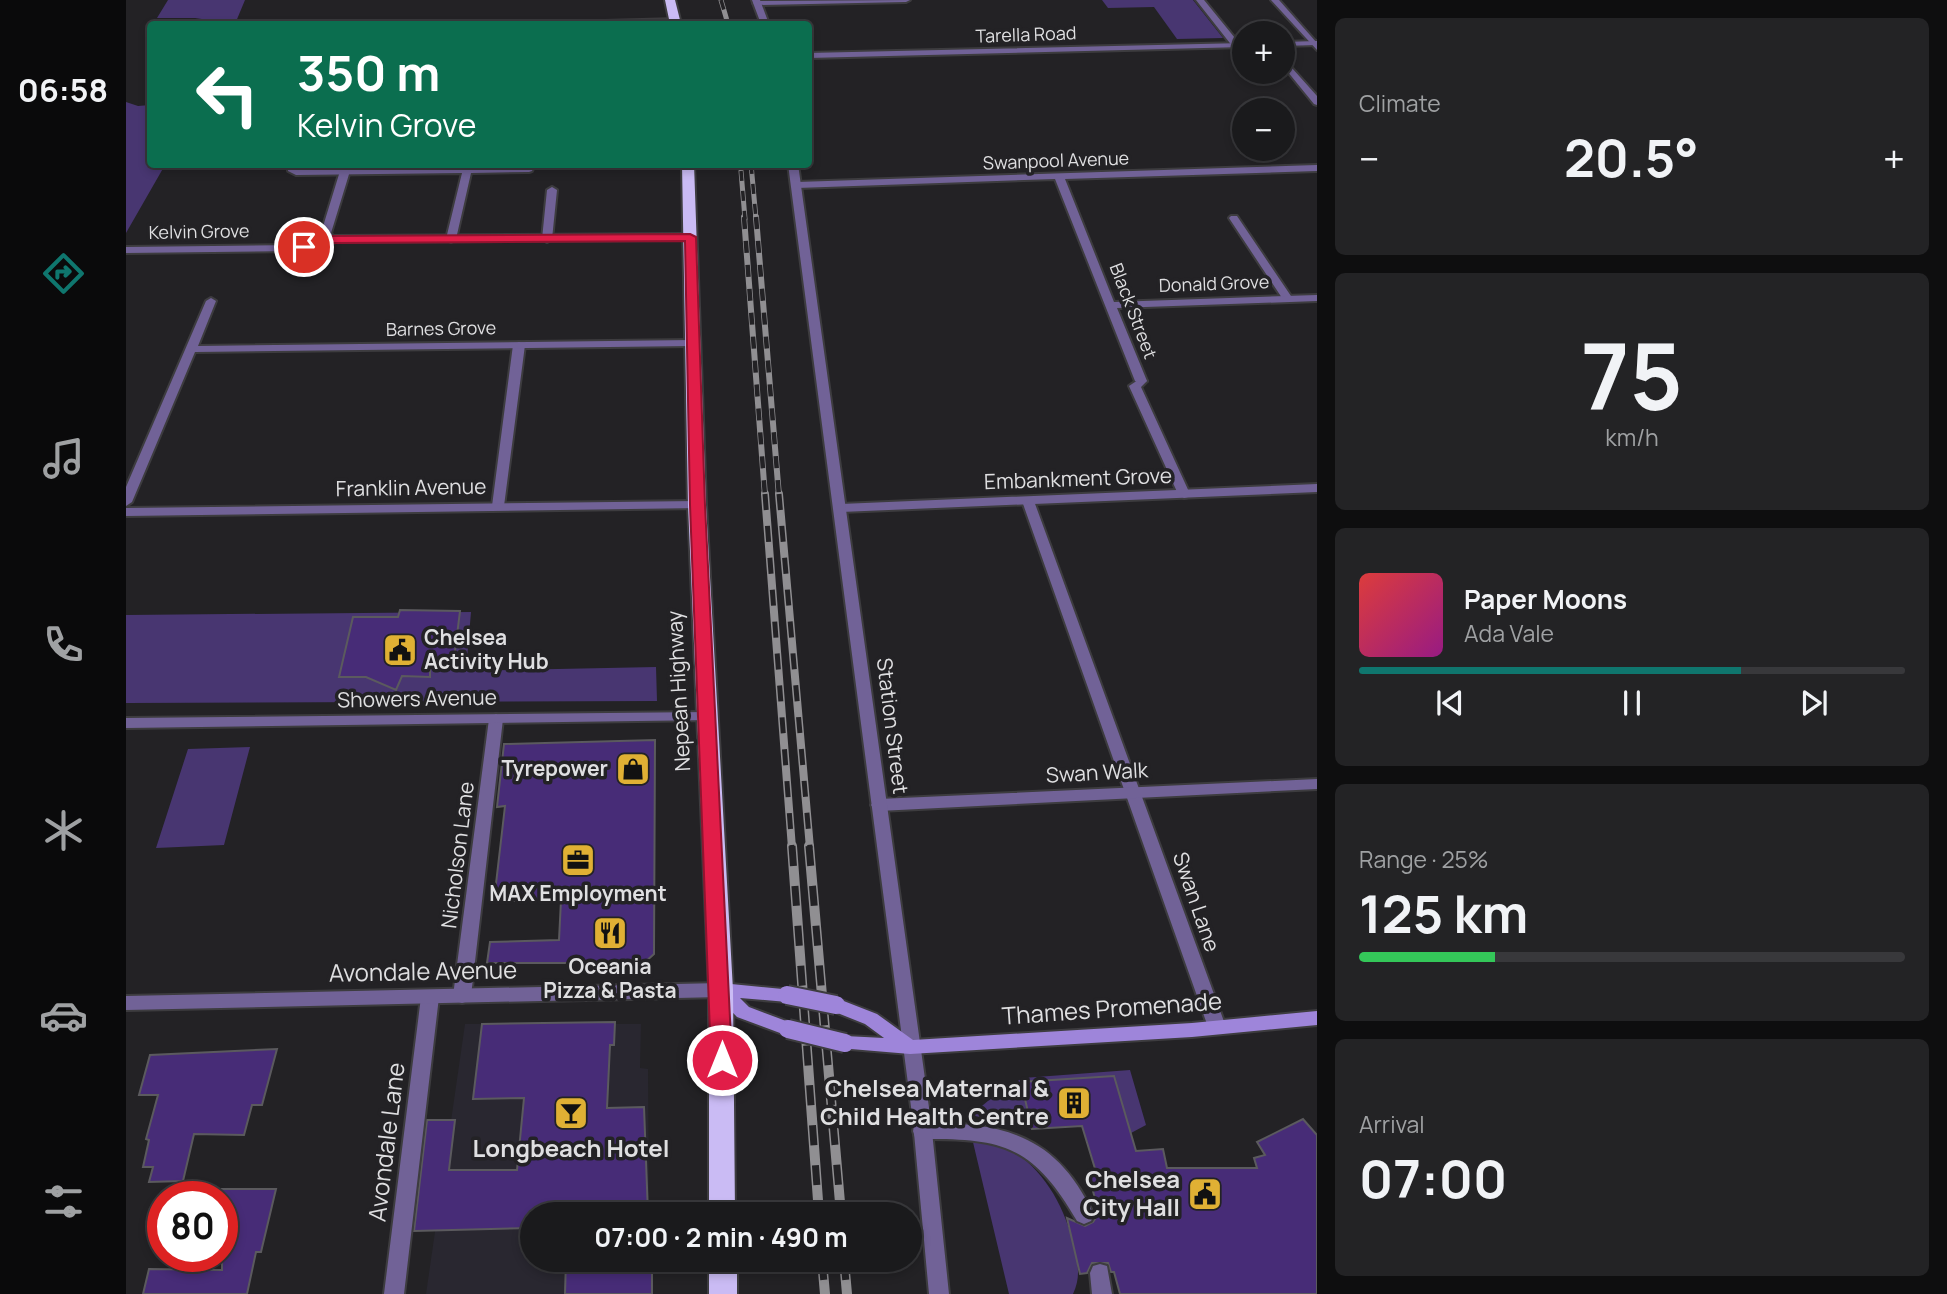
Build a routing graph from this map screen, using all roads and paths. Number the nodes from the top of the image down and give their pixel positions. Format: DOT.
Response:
graph roads {
  1 [pos="670,0"];
  2 [pos="906,0"];
  3 [pos="1200,0"];
  4 [pos="1275,0"];
  5 [pos="757,2"];
  6 [pos="675,21"];
  7 [pos="764,21"];
  8 [pos="1232,36"];
  9 [pos="1295,44"];
  10 [pos="1316,44"];
  11 [pos="1232,45"];
  12 [pos="812,56"];
  13 [pos="1295,75"];
  14 [pos="1317,102"];
  15 [pos="305,168"];
  16 [pos="529,168"];
  17 [pos="688,168"];
  18 [pos="794,168"];
  19 [pos="1317,168"];
  20 [pos="467,170"];
  21 [pos="345,171"];
  22 [pos="1059,177"];
  23 [pos="797,185"];
  24 [pos="552,190"];
  25 [pos="1234,218"];
  26 [pos="690,237"];
  27 [pos="547,239"];
  28 [pos="332,240"];
  29 [pos="451,240"];
  30 [pos="126,250"];
  31 [pos="1317,298"];
  32 [pos="1288,299"];
  33 [pos="211,301"];
  34 [pos="1112,305"];
  35 [pos="692,343"];
  36 [pos="519,345"];
  37 [pos="191,349"];
  38 [pos="1317,488"];
  39 [pos="1184,494"];
  40 [pos="1028,500"];
  41 [pos="126,502"];
  42 [pos="697,505"];
  43 [pos="498,506"];
  44 [pos="841,508"];
  45 [pos="126,512"];
  46 [pos="708,717"];
  47 [pos="496,719"];
  48 [pos="126,723"];
  49 [pos="1317,783"];
  50 [pos="1134,793"];
  51 [pos="879,805"];
  52 [pos="721,990"];
  53 [pos="462,996"];
  54 [pos="430,997"];
  55 [pos="126,1003"];
  56 [pos="1317,1018"];
  57 [pos="1217,1027"];
  58 [pos="910,1047"];
  59 [pos="922,1131"];
  60 [pos="722,1202"];
  61 [pos="1084,1215"];
  62 [pos="723,1272"];
  63 [pos="1100,1273"];
  64 [pos="394,1294"];
  65 [pos="723,1294"];
  66 [pos="939,1294"];
  67 [pos="1102,1294"];
  1 -- 6 [label="highway"];
  2 -- 5 [label="street"];
  3 -- 8 [label="street"];
  4 -- 10 [label="street"];
  5 -- 7 [label="street"];
  9 -- 10 [label="street"];
  11 -- 12 [label="street, Tarella Road"];
  13 -- 14 [label="street"];
  15 -- 21 [label="street"];
  16 -- 20 [label="street"];
  17 -- 26 [label="highway, Nepean Highway"];
  18 -- 23 [label="street, Station Street"];
  19 -- 22 [label="street, Swanpool Avenue"];
  20 -- 21 [label="street"];
  20 -- 29 [label="street"];
  21 -- 28 [label="street"];
  22 -- 23 [label="street, Swanpool Avenue"];
  22 -- 34 [label="street, Black Street"];
  23 -- 44 [label="street, Station Street"];
  24 -- 27 [label="street"];
  25 -- 32 [label="street"];
  26 -- 27 [label="street, Kelvin Grove"];
  26 -- 35 [label="highway, Nepean Highway"];
  27 -- 29 [label="street, Kelvin Grove"];
  28 -- 29 [label="street, Kelvin Grove"];
  28 -- 30 [label="street, Kelvin Grove"];
  31 -- 32 [label="street, Donald Grove"];
  32 -- 34 [label="street, Donald Grove"];
  33 -- 37 [label="street"];
  34 -- 39 [label="street, Black Street"];
  35 -- 36 [label="street, Barnes Grove"];
  35 -- 42 [label="highway, Nepean Highway"];
  36 -- 37 [label="street, Barnes Grove"];
  36 -- 43 [label="street"];
  37 -- 41 [label="street"];
  38 -- 39 [label="street, Embankment Grove"];
  39 -- 40 [label="street, Embankment Grove"];
  40 -- 44 [label="street, Embankment Grove"];
  40 -- 50 [label="street, Swan Lane"];
  42 -- 43 [label="street, Franklin Avenue"];
  42 -- 46 [label="highway, Nepean Highway"];
  43 -- 45 [label="street, Franklin Avenue"];
  44 -- 51 [label="street, Station Street"];
  46 -- 47 [label="street, Showers Avenue"];
  46 -- 52 [label="highway, Nepean Highway"];
  47 -- 48 [label="street, Showers Avenue"];
  47 -- 53 [label="street, Nicholson Lane"];
  49 -- 50 [label="street, Swan Walk"];
  50 -- 51 [label="street, Swan Walk"];
  50 -- 57 [label="street, Swan Lane"];
  51 -- 58 [label="street, Station Street"];
  52 -- 53 [label="street, Avondale Avenue"];
  52 -- 58 [label="main road, bridge"];
  52 -- 58 [label="main road, Thames Promenade, bridge"];
  52 -- 60 [label="highway, Nepean Highway"];
  53 -- 54 [label="street, Avondale Avenue"];
  54 -- 55 [label="street, Avondale Avenue"];
  54 -- 64 [label="street, Avondale Lane"];
  56 -- 57 [label="main road, Thames Promenade"];
  57 -- 58 [label="main road, Thames Promenade"];
  58 -- 59 [label="street, Station Street"];
  59 -- 61 [label="street"];
  59 -- 66 [label="street, Station Street"];
  62 -- 65 [label="highway"];
  63 -- 67 [label="street"];
}
